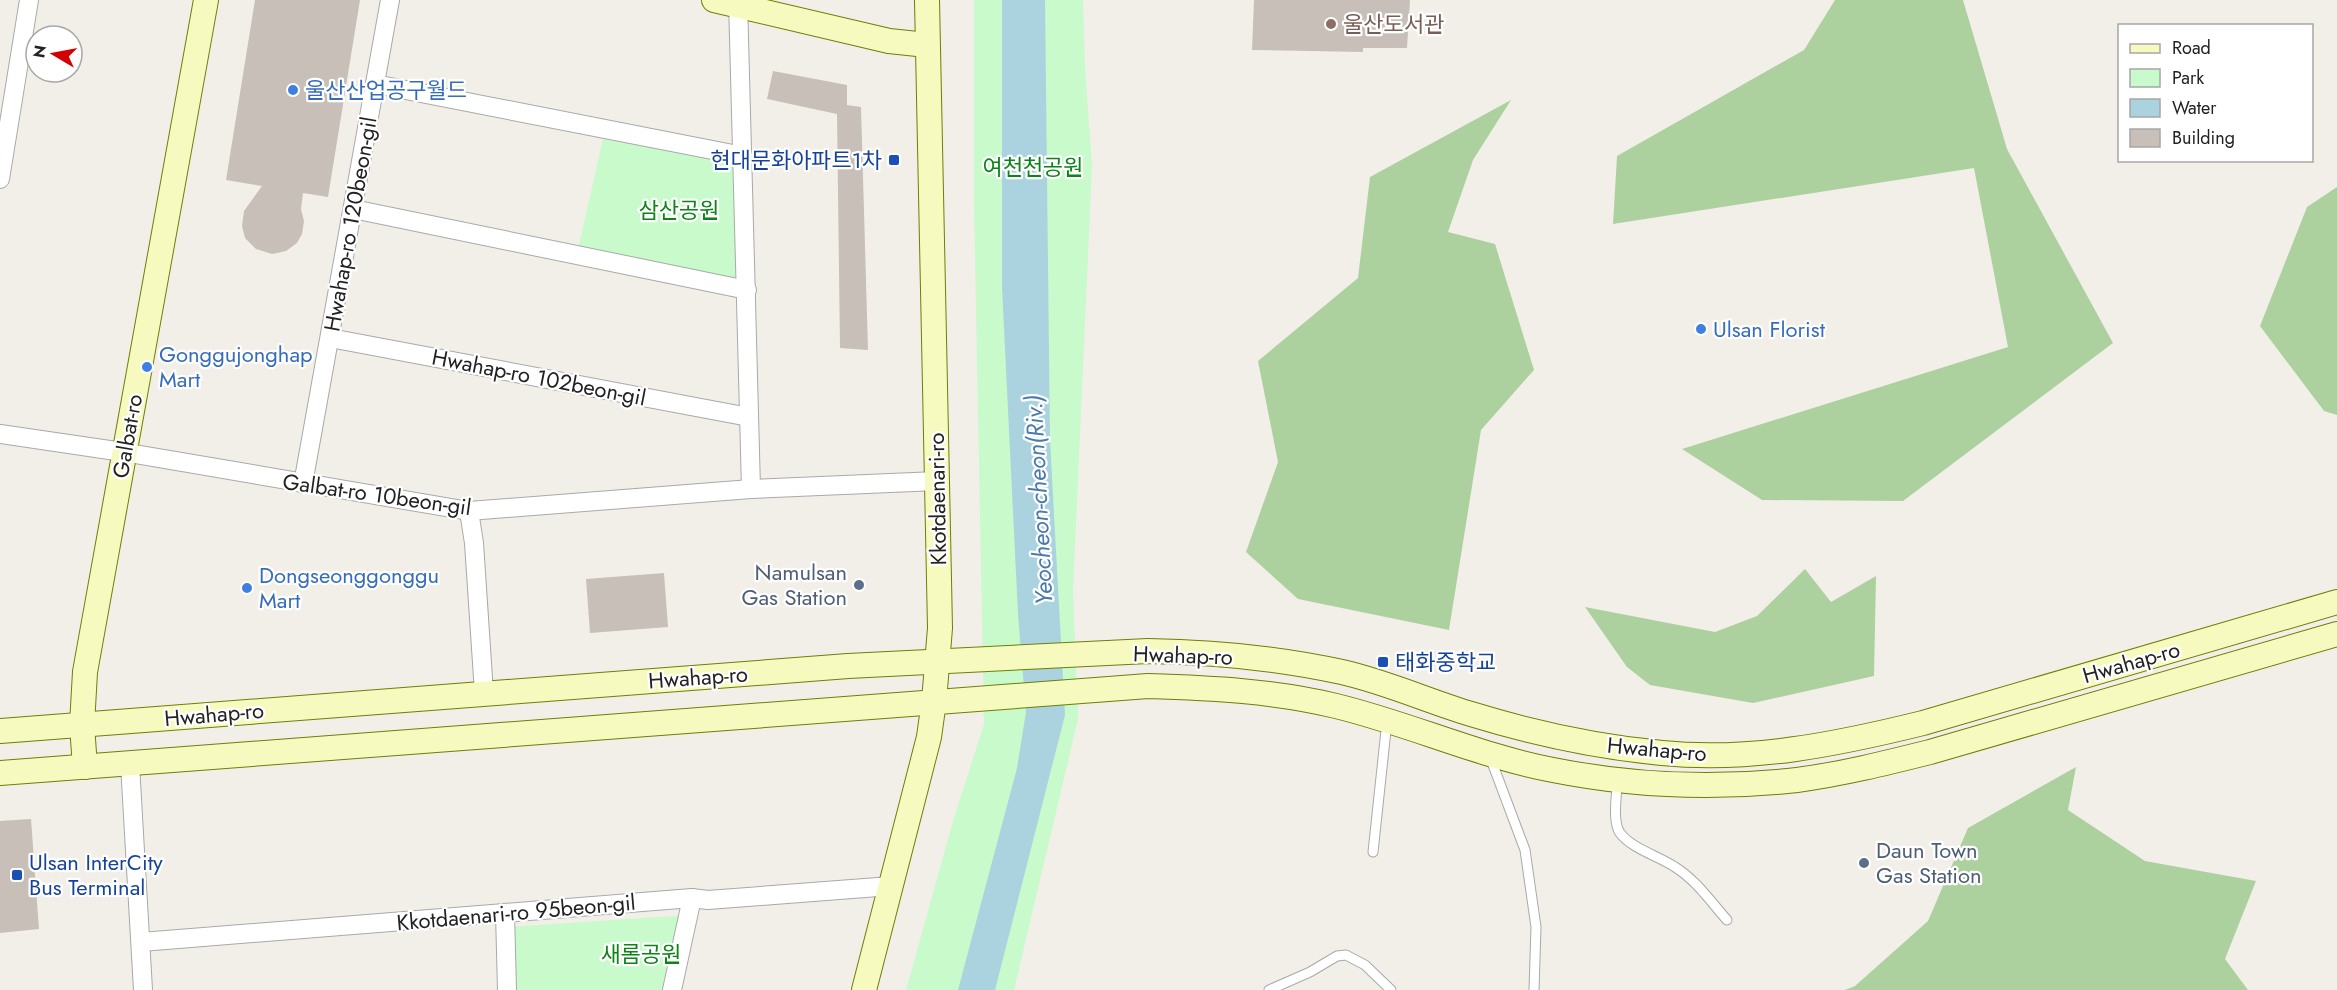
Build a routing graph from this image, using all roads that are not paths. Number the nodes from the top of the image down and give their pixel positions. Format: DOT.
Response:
graph roads {
  1 [pos="29,0"];
  2 [pos="206,0"];
  3 [pos="390,0"];
  4 [pos="714,0"];
  5 [pos="927,0"];
  6 [pos="738,2"];
  7 [pos="927,45"];
  8 [pos="375,84"];
  9 [pos="743,156"];
  10 [pos="0,179"];
  11 [pos="353,209"];
  12 [pos="747,291"];
  13 [pos="330,338"];
  14 [pos="749,417"];
  15 [pos="0,434"];
  16 [pos="123,452"];
  17 [pos="937,481"];
  18 [pos="303,484"];
  19 [pos="751,489"];
  20 [pos="469,511"];
  21 [pos="2337,602"];
  22 [pos="2337,634"];
  23 [pos="939,661"];
  24 [pos="484,693"];
  25 [pos="934,701"];
  26 [pos="1387,721"];
  27 [pos="82,725"];
  28 [pos="0,731"];
  29 [pos="1489,755"];
  30 [pos="130,764"];
  31 [pos="85,767"];
  32 [pos="0,773"];
  33 [pos="1617,780"];
  34 [pos="1373,852"];
  35 [pos="891,886"];
  36 [pos="692,898"];
  37 [pos="505,913"];
  38 [pos="1727,920"];
  39 [pos="141,942"];
  40 [pos="143,990"];
  41 [pos="507,990"];
  42 [pos="672,990"];
  43 [pos="864,990"];
  44 [pos="1269,990"];
  45 [pos="1391,990"];
  46 [pos="1534,990"];
  1 -- 10 [label="street"];
  2 -- 16 [label="main road, Galbat-ro"];
  3 -- 8 [label="street, Hwahap-ro 120beon-gil"];
  4 -- 6 [label="main road"];
  5 -- 7 [label="main road, Kkotdaenari-ro"];
  6 -- 7 [label="main road"];
  6 -- 9 [label="street"];
  7 -- 17 [label="main road, Kkotdaenari-ro"];
  8 -- 9 [label="street"];
  8 -- 11 [label="street, Hwahap-ro 120beon-gil"];
  9 -- 12 [label="street"];
  11 -- 12 [label="street"];
  11 -- 13 [label="street, Hwahap-ro 120beon-gil"];
  12 -- 14 [label="street"];
  13 -- 14 [label="street, Hwahap-ro 102beon-gil"];
  13 -- 18 [label="street, Hwahap-ro 120beon-gil"];
  14 -- 19 [label="street"];
  15 -- 16 [label="street, Galbat-ro 10beon-gil"];
  16 -- 18 [label="street, Galbat-ro 10beon-gil"];
  16 -- 27 [label="main road, Galbat-ro"];
  17 -- 19 [label="street, Galbat-ro 10beon-gil"];
  17 -- 23 [label="main road, Kkotdaenari-ro"];
  18 -- 20 [label="street, Galbat-ro 10beon-gil"];
  19 -- 20 [label="street, Galbat-ro 10beon-gil"];
  20 -- 24 [label="street"];
  21 -- 23 [label="main road, Hwahap-ro"];
  22 -- 33 [label="main road, Hwahap-ro"];
  23 -- 24 [label="main road, Hwahap-ro"];
  23 -- 25 [label="main road, Kkotdaenari-ro"];
  24 -- 27 [label="main road, Hwahap-ro"];
  25 -- 26 [label="main road, Hwahap-ro"];
  25 -- 30 [label="main road, Hwahap-ro"];
  25 -- 35 [label="main road, Kkotdaenari-ro"];
  26 -- 29 [label="main road, Hwahap-ro"];
  26 -- 34 [label="lane"];
  27 -- 28 [label="main road, Hwahap-ro"];
  27 -- 31 [label="main road, Galbat-ro"];
  29 -- 33 [label="main road, Hwahap-ro"];
  29 -- 46 [label="lane"];
  30 -- 31 [label="main road, Hwahap-ro"];
  30 -- 39 [label="street"];
  31 -- 32 [label="main road, Hwahap-ro"];
  33 -- 38 [label="lane"];
  35 -- 36 [label="street, Kkotdaenari-ro 95beon-gil"];
  35 -- 43 [label="main road, Kkotdaenari-ro"];
  36 -- 37 [label="street, Kkotdaenari-ro 95beon-gil"];
  36 -- 42 [label="street"];
  37 -- 39 [label="street, Kkotdaenari-ro 95beon-gil"];
  37 -- 41 [label="street"];
  39 -- 40 [label="street"];
  44 -- 45 [label="lane"];
}
